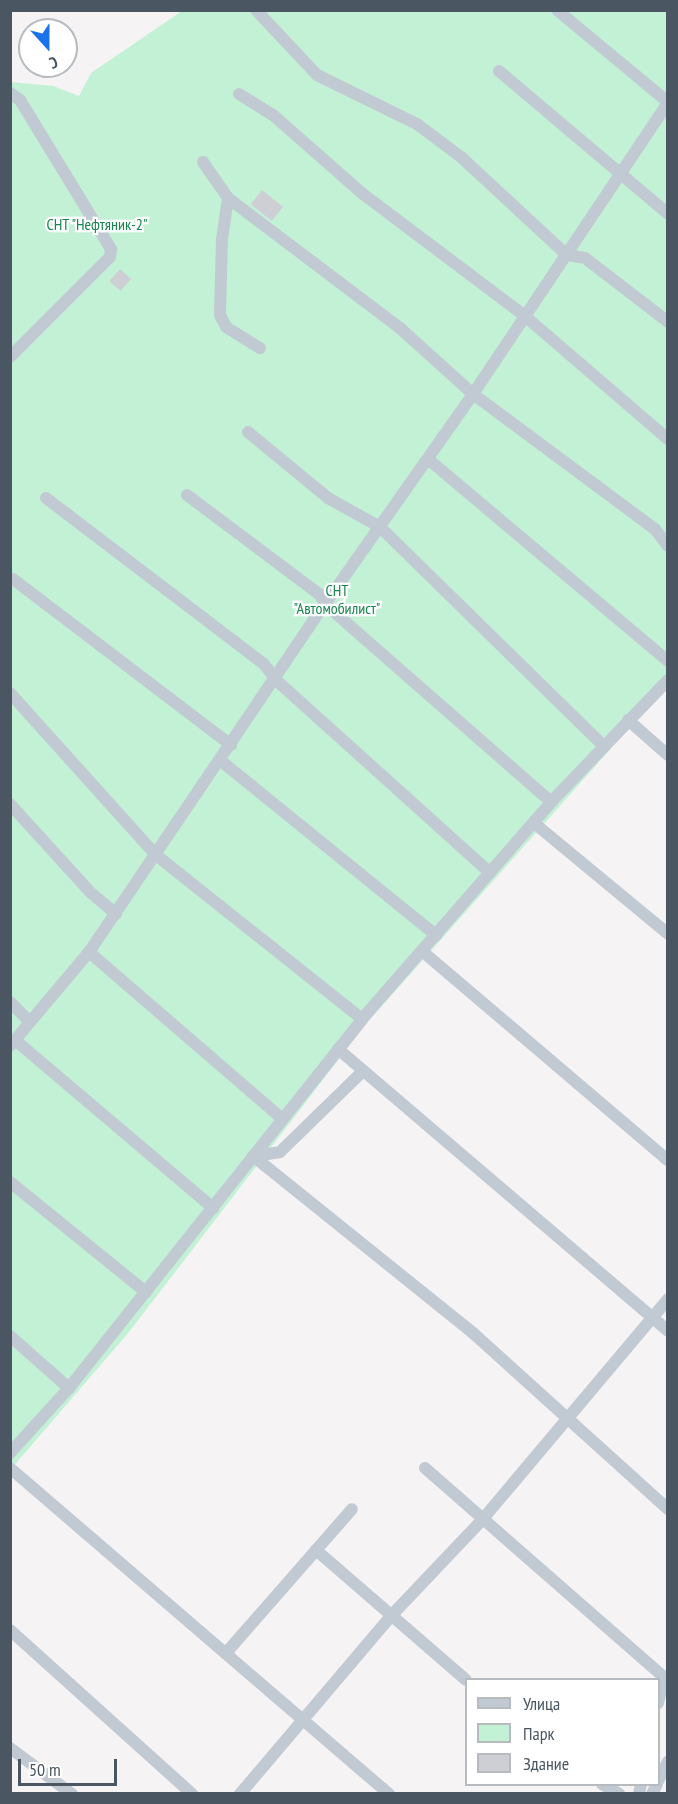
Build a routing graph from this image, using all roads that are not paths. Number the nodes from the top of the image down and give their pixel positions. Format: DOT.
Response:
graph roads {
  1 [pos="256,10"];
  2 [pos="556,10"];
  3 [pos="499,71"];
  4 [pos="10,93"];
  5 [pos="239,94"];
  6 [pos="668,103"];
  7 [pos="203,162"];
  8 [pos="620,175"];
  9 [pos="228,198"];
  10 [pos="668,214"];
  11 [pos="567,255"];
  12 [pos="526,317"];
  13 [pos="668,322"];
  14 [pos="260,348"];
  15 [pos="10,357"];
  16 [pos="473,394"];
  17 [pos="248,432"];
  18 [pos="668,439"];
  19 [pos="428,459"];
  20 [pos="186,495"];
  21 [pos="46,498"];
  22 [pos="380,527"];
  23 [pos="668,546"];
  24 [pos="13,579"];
  25 [pos="325,604"];
  26 [pos="668,661"];
  27 [pos="276,680"];
  28 [pos="668,680"];
  29 [pos="10,693"];
  30 [pos="628,720"];
  31 [pos="603,745"];
  32 [pos="231,746"];
  33 [pos="668,755"];
  34 [pos="221,761"];
  35 [pos="551,802"];
  36 [pos="10,804"];
  37 [pos="534,823"];
  38 [pos="156,855"];
  39 [pos="490,873"];
  40 [pos="116,914"];
  41 [pos="668,934"];
  42 [pos="436,935"];
  43 [pos="422,951"];
  44 [pos="89,952"];
  45 [pos="10,1002"];
  46 [pos="362,1019"];
  47 [pos="30,1022"];
  48 [pos="13,1043"];
  49 [pos="338,1049"];
  50 [pos="363,1071"];
  51 [pos="281,1118"];
  52 [pos="253,1156"];
  53 [pos="668,1160"];
  54 [pos="10,1182"];
  55 [pos="213,1208"];
  56 [pos="146,1292"];
  57 [pos="668,1299"];
  58 [pos="652,1317"];
  59 [pos="668,1331"];
  60 [pos="10,1336"];
  61 [pos="69,1388"];
  62 [pos="568,1418"];
  63 [pos="10,1453"];
  64 [pos="10,1467"];
  65 [pos="425,1468"];
  66 [pos="352,1509"];
  67 [pos="668,1509"];
  68 [pos="482,1520"];
  69 [pos="316,1550"];
  70 [pos="390,1617"];
  71 [pos="10,1630"];
  72 [pos="226,1653"];
  73 [pos="666,1675"];
  74 [pos="465,1679"];
  75 [pos="660,1696"];
  76 [pos="303,1721"];
  77 [pos="10,1748"];
  78 [pos="668,1761"];
  79 [pos="660,1779"];
  80 [pos="604,1786"];
  81 [pos="72,1794"];
  82 [pos="192,1794"];
  83 [pos="240,1794"];
  84 [pos="389,1794"];
  85 [pos="619,1794"];
  1 -- 11 [label="street"];
  2 -- 6 [label="street"];
  3 -- 8 [label="street"];
  4 -- 15 [label="street"];
  5 -- 12 [label="street"];
  6 -- 8 [label="street"];
  7 -- 9 [label="street"];
  8 -- 10 [label="street"];
  8 -- 11 [label="street"];
  9 -- 14 [label="street"];
  9 -- 16 [label="street"];
  11 -- 12 [label="street"];
  11 -- 13 [label="street"];
  12 -- 16 [label="street"];
  12 -- 18 [label="street"];
  16 -- 19 [label="street"];
  16 -- 23 [label="street"];
  17 -- 22 [label="street"];
  19 -- 22 [label="street"];
  19 -- 26 [label="street"];
  20 -- 25 [label="street"];
  21 -- 27 [label="street"];
  22 -- 25 [label="street"];
  22 -- 31 [label="street"];
  24 -- 32 [label="street"];
  25 -- 27 [label="street"];
  25 -- 35 [label="street"];
  27 -- 32 [label="street"];
  27 -- 39 [label="street"];
  28 -- 30 [label="street"];
  29 -- 38 [label="street"];
  30 -- 31 [label="street"];
  30 -- 33 [label="street"];
  31 -- 35 [label="street"];
  32 -- 34 [label="street"];
  34 -- 38 [label="street"];
  34 -- 42 [label="street"];
  35 -- 37 [label="street"];
  36 -- 40 [label="street"];
  37 -- 39 [label="street"];
  37 -- 41 [label="street"];
  38 -- 40 [label="street"];
  38 -- 46 [label="street"];
  39 -- 42 [label="street"];
  40 -- 44 [label="street"];
  42 -- 43 [label="street"];
  43 -- 46 [label="street"];
  43 -- 53 [label="street"];
  44 -- 47 [label="street"];
  44 -- 51 [label="street"];
  45 -- 47 [label="street"];
  46 -- 49 [label="street"];
  47 -- 48 [label="street"];
  48 -- 55 [label="street"];
  49 -- 50 [label="street"];
  49 -- 51 [label="street"];
  50 -- 52 [label="street"];
  50 -- 58 [label="street"];
  51 -- 52 [label="street"];
  52 -- 55 [label="street"];
  52 -- 62 [label="street"];
  54 -- 56 [label="street"];
  55 -- 56 [label="street"];
  56 -- 61 [label="street"];
  57 -- 58 [label="street"];
  58 -- 59 [label="street"];
  58 -- 62 [label="street"];
  60 -- 61 [label="street"];
  61 -- 63 [label="street"];
  62 -- 67 [label="street"];
  62 -- 68 [label="street"];
  64 -- 72 [label="street"];
  65 -- 68 [label="street"];
  66 -- 69 [label="street"];
  68 -- 70 [label="street"];
  68 -- 73 [label="street"];
  69 -- 70 [label="street"];
  69 -- 72 [label="street"];
  70 -- 74 [label="street"];
  70 -- 76 [label="street"];
  71 -- 82 [label="street"];
  72 -- 76 [label="street"];
  73 -- 75 [label="street"];
  76 -- 83 [label="street"];
  76 -- 84 [label="street"];
  77 -- 81 [label="street"];
  78 -- 79 [label="street"];
  80 -- 85 [label="street"];
}
